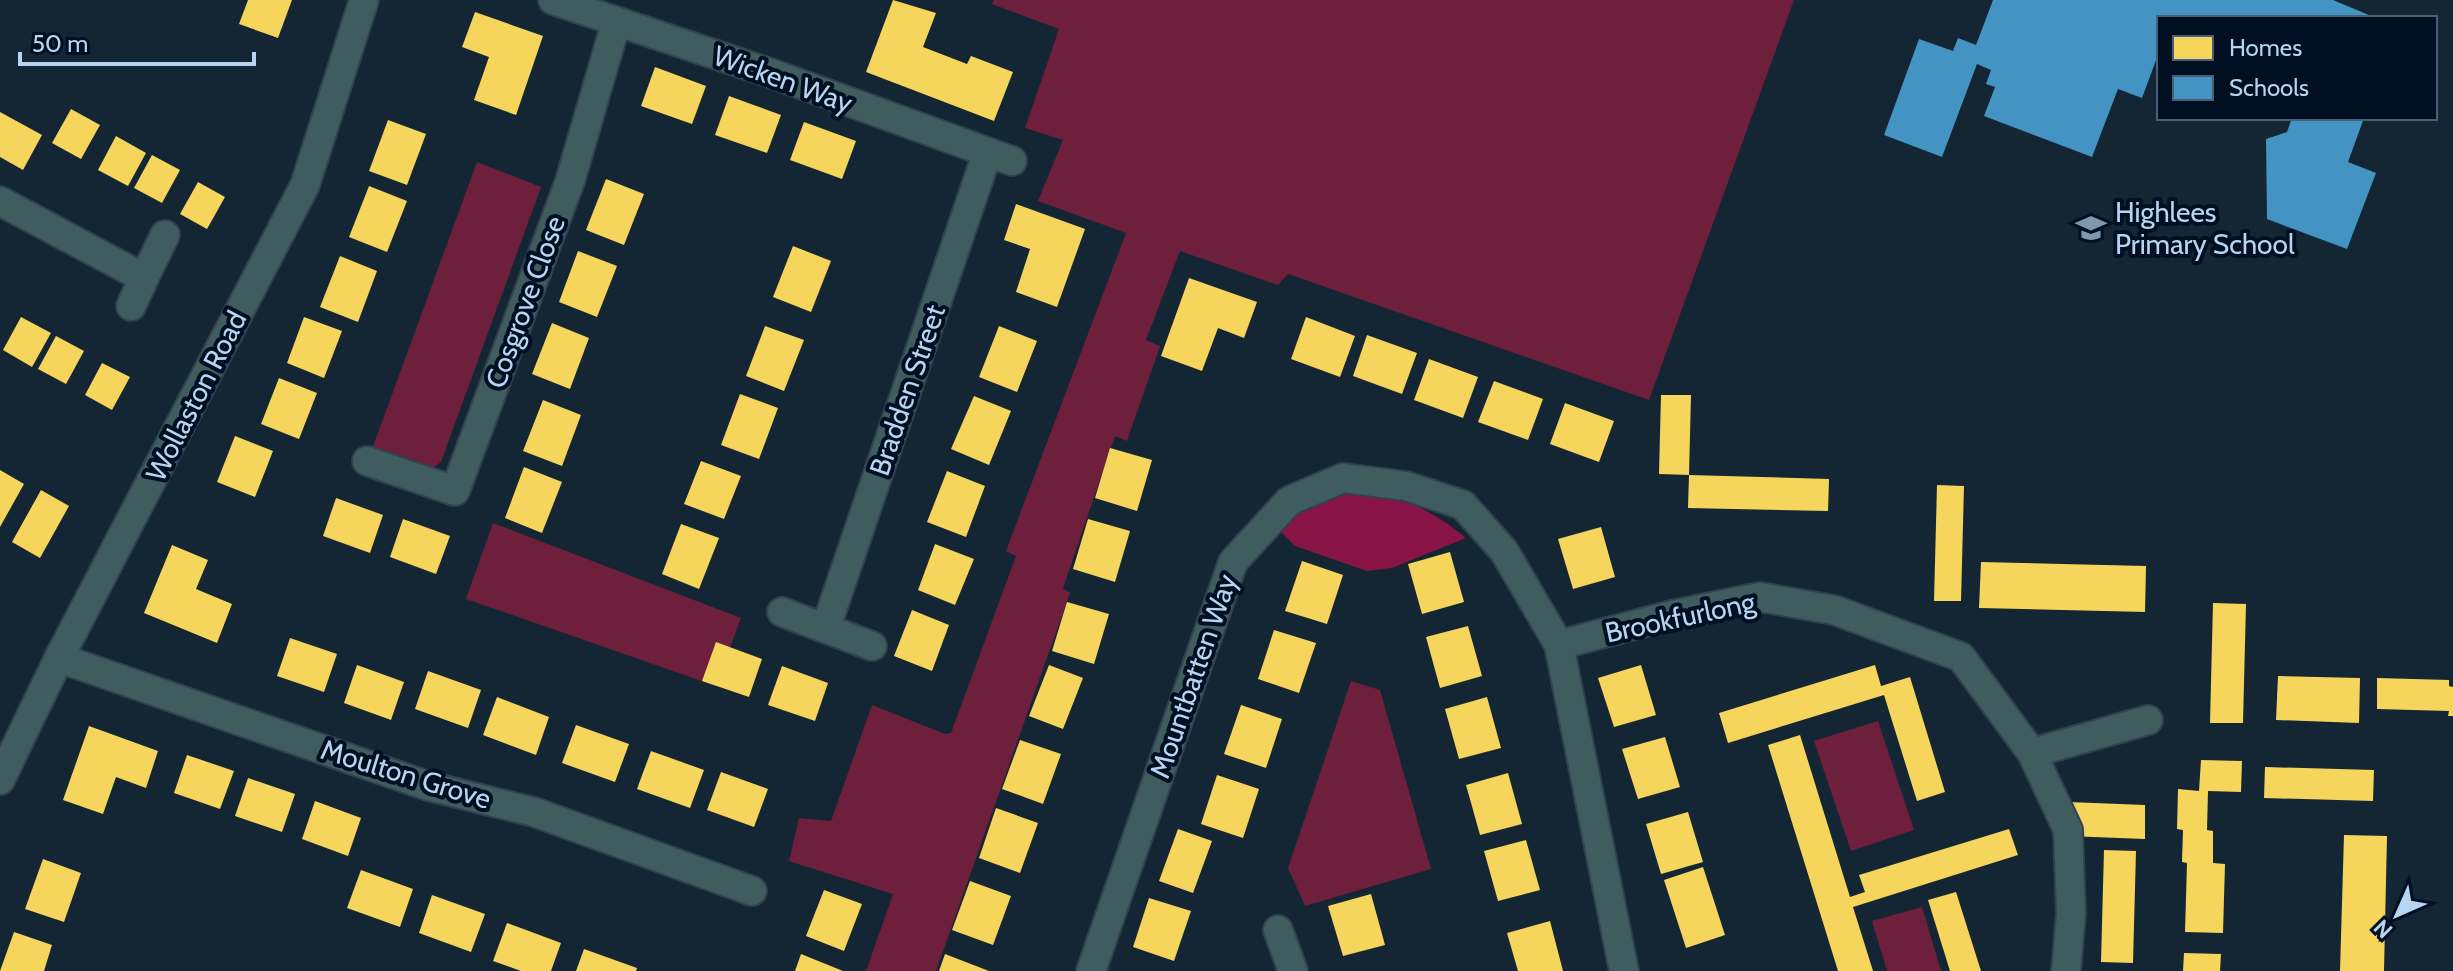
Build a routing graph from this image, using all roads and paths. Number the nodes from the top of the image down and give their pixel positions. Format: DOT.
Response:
graph roads {
  1 [pos="364,0"];
  2 [pos="553,0"];
  3 [pos="616,23"];
  4 [pos="1000,158"];
  5 [pos="0,201"];
  6 [pos="165,235"];
  7 [pos="144,278"];
  8 [pos="131,306"];
  9 [pos="367,461"];
  10 [pos="782,612"];
  11 [pos="826,627"];
  12 [pos="1559,645"];
  13 [pos="872,646"];
  14 [pos="59,658"];
  15 [pos="2148,720"];
  16 [pos="2032,753"];
  17 [pos="0,780"];
  18 [pos="752,891"];
  19 [pos="1278,930"];
  20 [pos="1091,971"];
  21 [pos="1293,971"];
  22 [pos="1624,971"];
  23 [pos="2066,971"];
  1 -- 14 [label="street, Wollaston Road"];
  2 -- 3 [label="street, Wicken Way"];
  3 -- 4 [label="street, Wicken Way"];
  3 -- 9 [label="street, Cosgrove Close"];
  4 -- 11 [label="street, Bradden Street"];
  5 -- 7 [label="street"];
  6 -- 7 [label="street"];
  7 -- 8 [label="street"];
  10 -- 11 [label="street"];
  11 -- 13 [label="street"];
  12 -- 16 [label="street, Brookfurlong"];
  12 -- 20 [label="street, Mountbatten Way"];
  12 -- 22 [label="street, Mountbatten Way"];
  14 -- 17 [label="street, Wollaston Road"];
  14 -- 18 [label="street, Moulton Grove"];
  15 -- 16 [label="street"];
  16 -- 23 [label="street, Brookfurlong"];
  19 -- 21 [label="street"];
}
